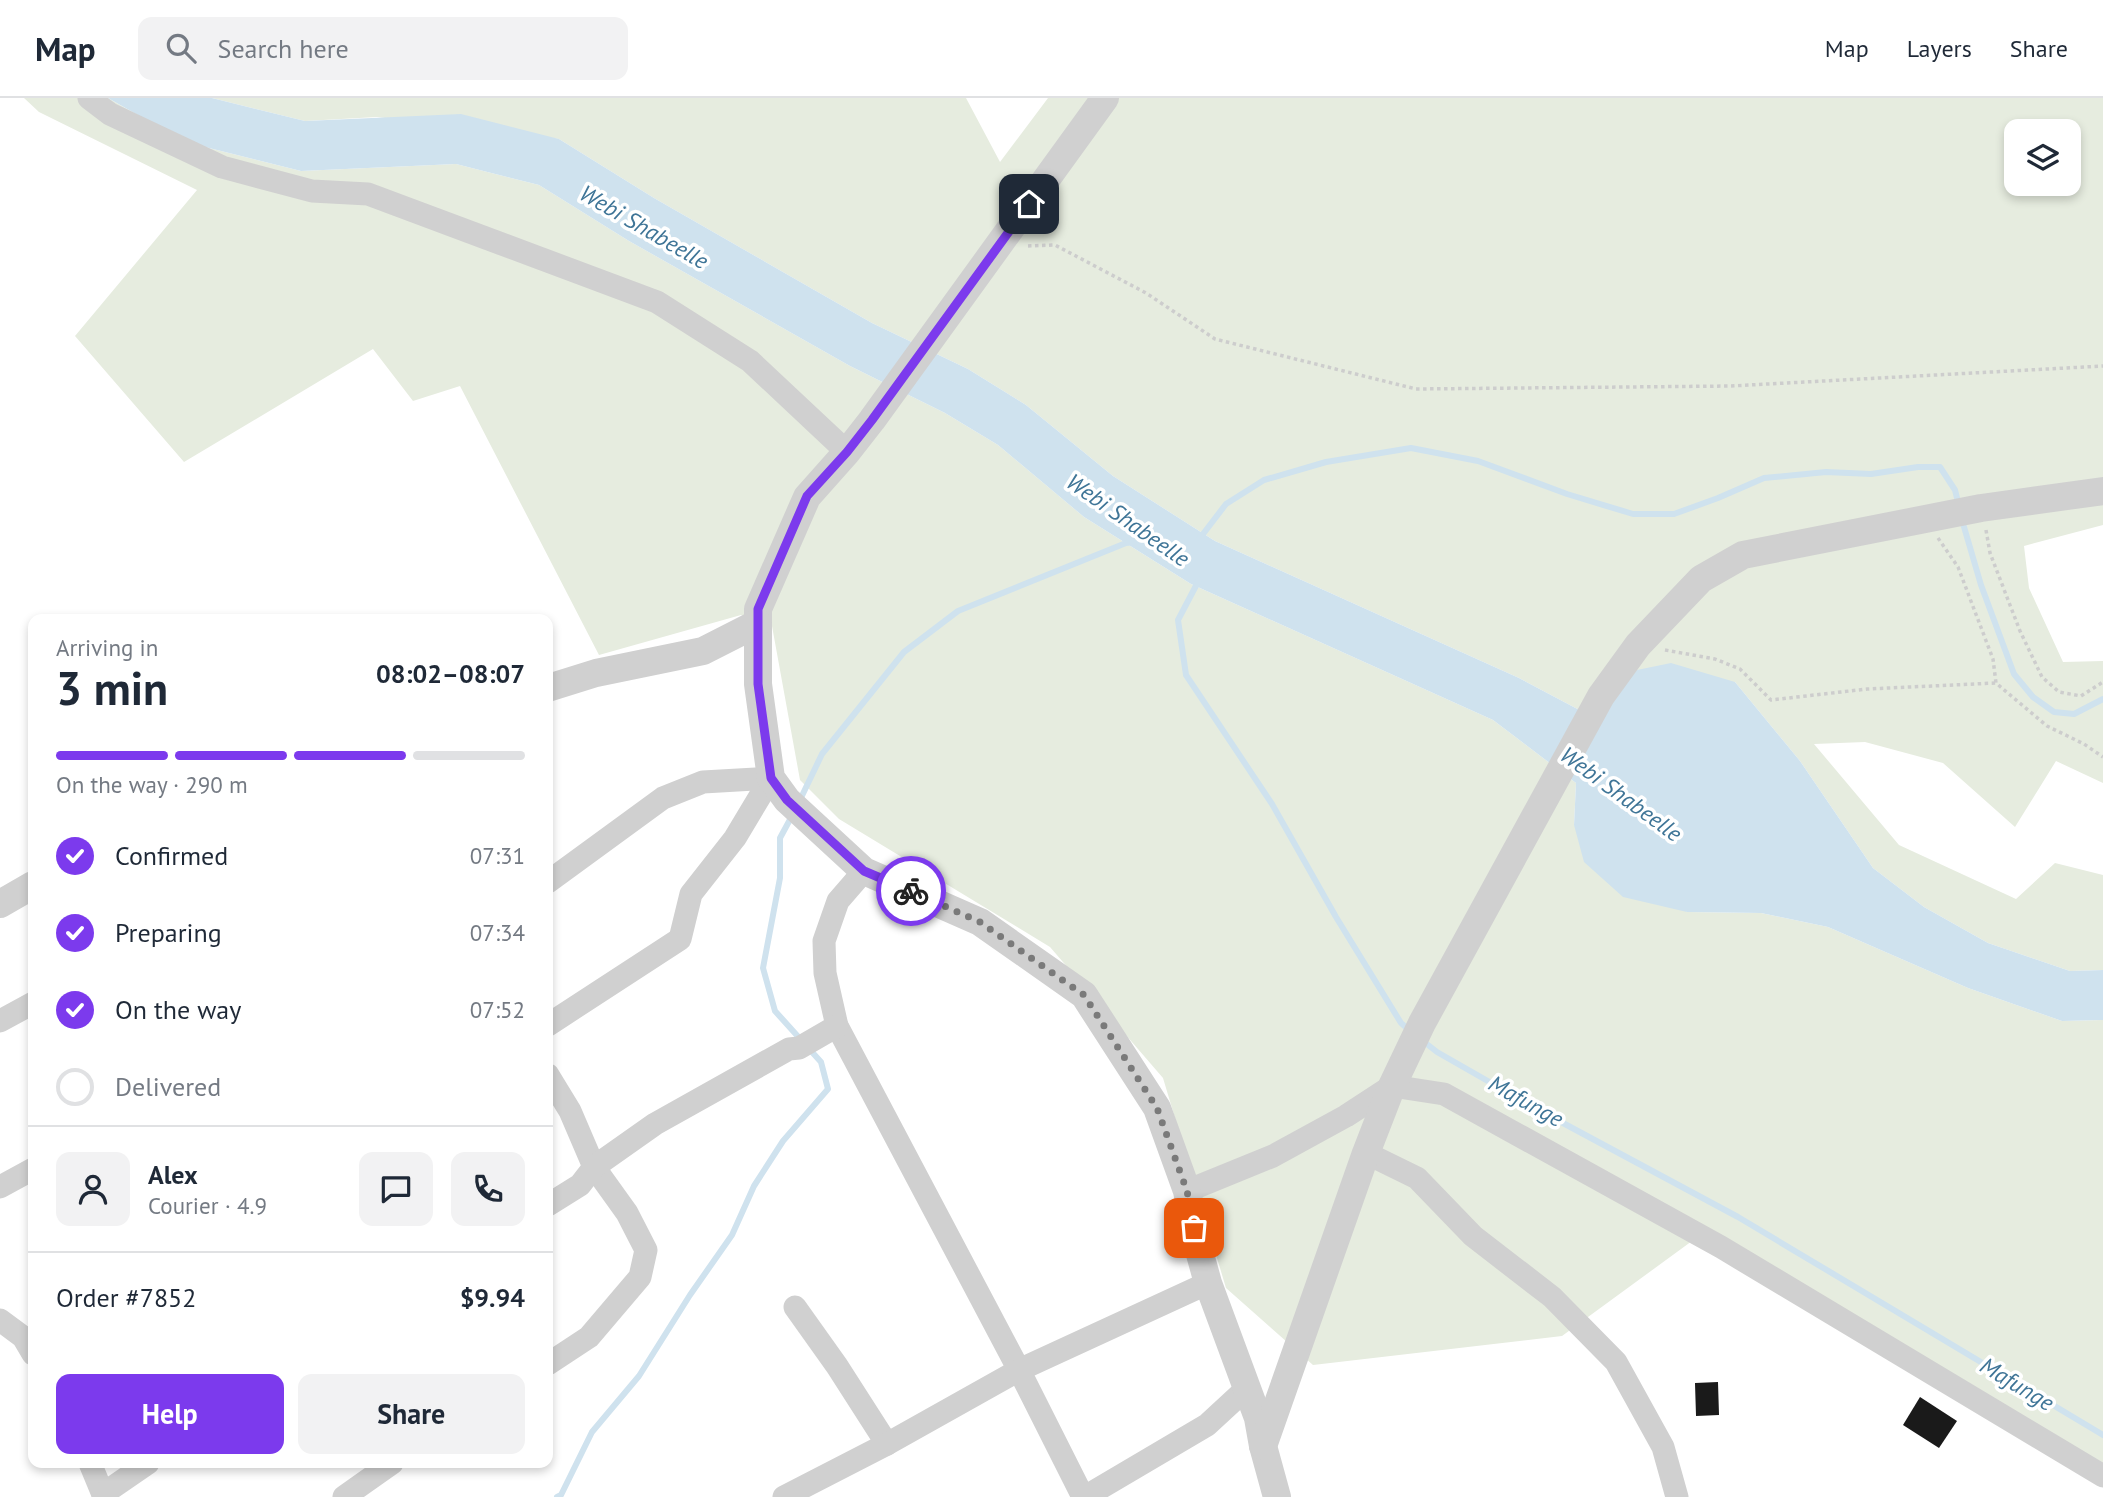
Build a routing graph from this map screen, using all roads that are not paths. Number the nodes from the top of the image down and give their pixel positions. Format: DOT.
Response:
graph roads {
  1 [pos="89,98"];
  2 [pos="1105,98"];
  3 [pos="847,452"];
  4 [pos="2103,491"];
  5 [pos="758,623"];
  6 [pos="553,686"];
  7 [pos="779,789"];
  8 [pos="864,871"];
  9 [pos="553,878"];
  10 [pos="28,888"];
  11 [pos="0,904"];
  12 [pos="28,1006"];
  13 [pos="0,1021"];
  14 [pos="553,1023"];
  15 [pos="817,1037"];
  16 [pos="553,1084"];
  17 [pos="1392,1086"];
  18 [pos="1366,1153"];
  19 [pos="594,1167"];
  20 [pos="28,1172"];
  21 [pos="0,1187"];
  22 [pos="1187,1191"];
  23 [pos="553,1202"];
  24 [pos="1208,1283"];
  25 [pos="795,1307"];
  26 [pos="0,1320"];
  27 [pos="28,1340"];
  28 [pos="553,1361"];
  29 [pos="1019,1370"];
  30 [pos="1246,1389"];
  31 [pos="887,1444"];
  32 [pos="1263,1446"];
  33 [pos="92,1468"];
  34 [pos="141,1468"];
  35 [pos="385,1468"];
  36 [pos="2103,1476"];
  37 [pos="104,1495"];
  38 [pos="344,1497"];
  39 [pos="784,1497"];
  40 [pos="1084,1497"];
  41 [pos="1277,1497"];
  42 [pos="1677,1497"];
  1 -- 3 [label="street"];
  2 -- 3 [label="street"];
  3 -- 5 [label="street"];
  4 -- 17 [label="street"];
  5 -- 6 [label="street"];
  5 -- 7 [label="street"];
  7 -- 8 [label="street"];
  7 -- 9 [label="street"];
  7 -- 14 [label="street"];
  8 -- 15 [label="street"];
  8 -- 22 [label="street"];
  10 -- 11 [label="street"];
  12 -- 13 [label="street"];
  15 -- 19 [label="street"];
  15 -- 29 [label="street"];
  16 -- 19 [label="street"];
  17 -- 18 [label="street"];
  17 -- 22 [label="street"];
  17 -- 36 [label="street"];
  18 -- 32 [label="street"];
  18 -- 42 [label="street"];
  19 -- 23 [label="street"];
  19 -- 28 [label="street"];
  20 -- 21 [label="street"];
  22 -- 24 [label="street"];
  24 -- 29 [label="street"];
  24 -- 30 [label="street"];
  25 -- 31 [label="street"];
  26 -- 27 [label="street"];
  29 -- 31 [label="street"];
  29 -- 40 [label="street"];
  30 -- 32 [label="street"];
  30 -- 40 [label="street"];
  31 -- 39 [label="street"];
  32 -- 41 [label="street"];
  33 -- 37 [label="street"];
  34 -- 37 [label="street"];
  35 -- 38 [label="street"];
}
